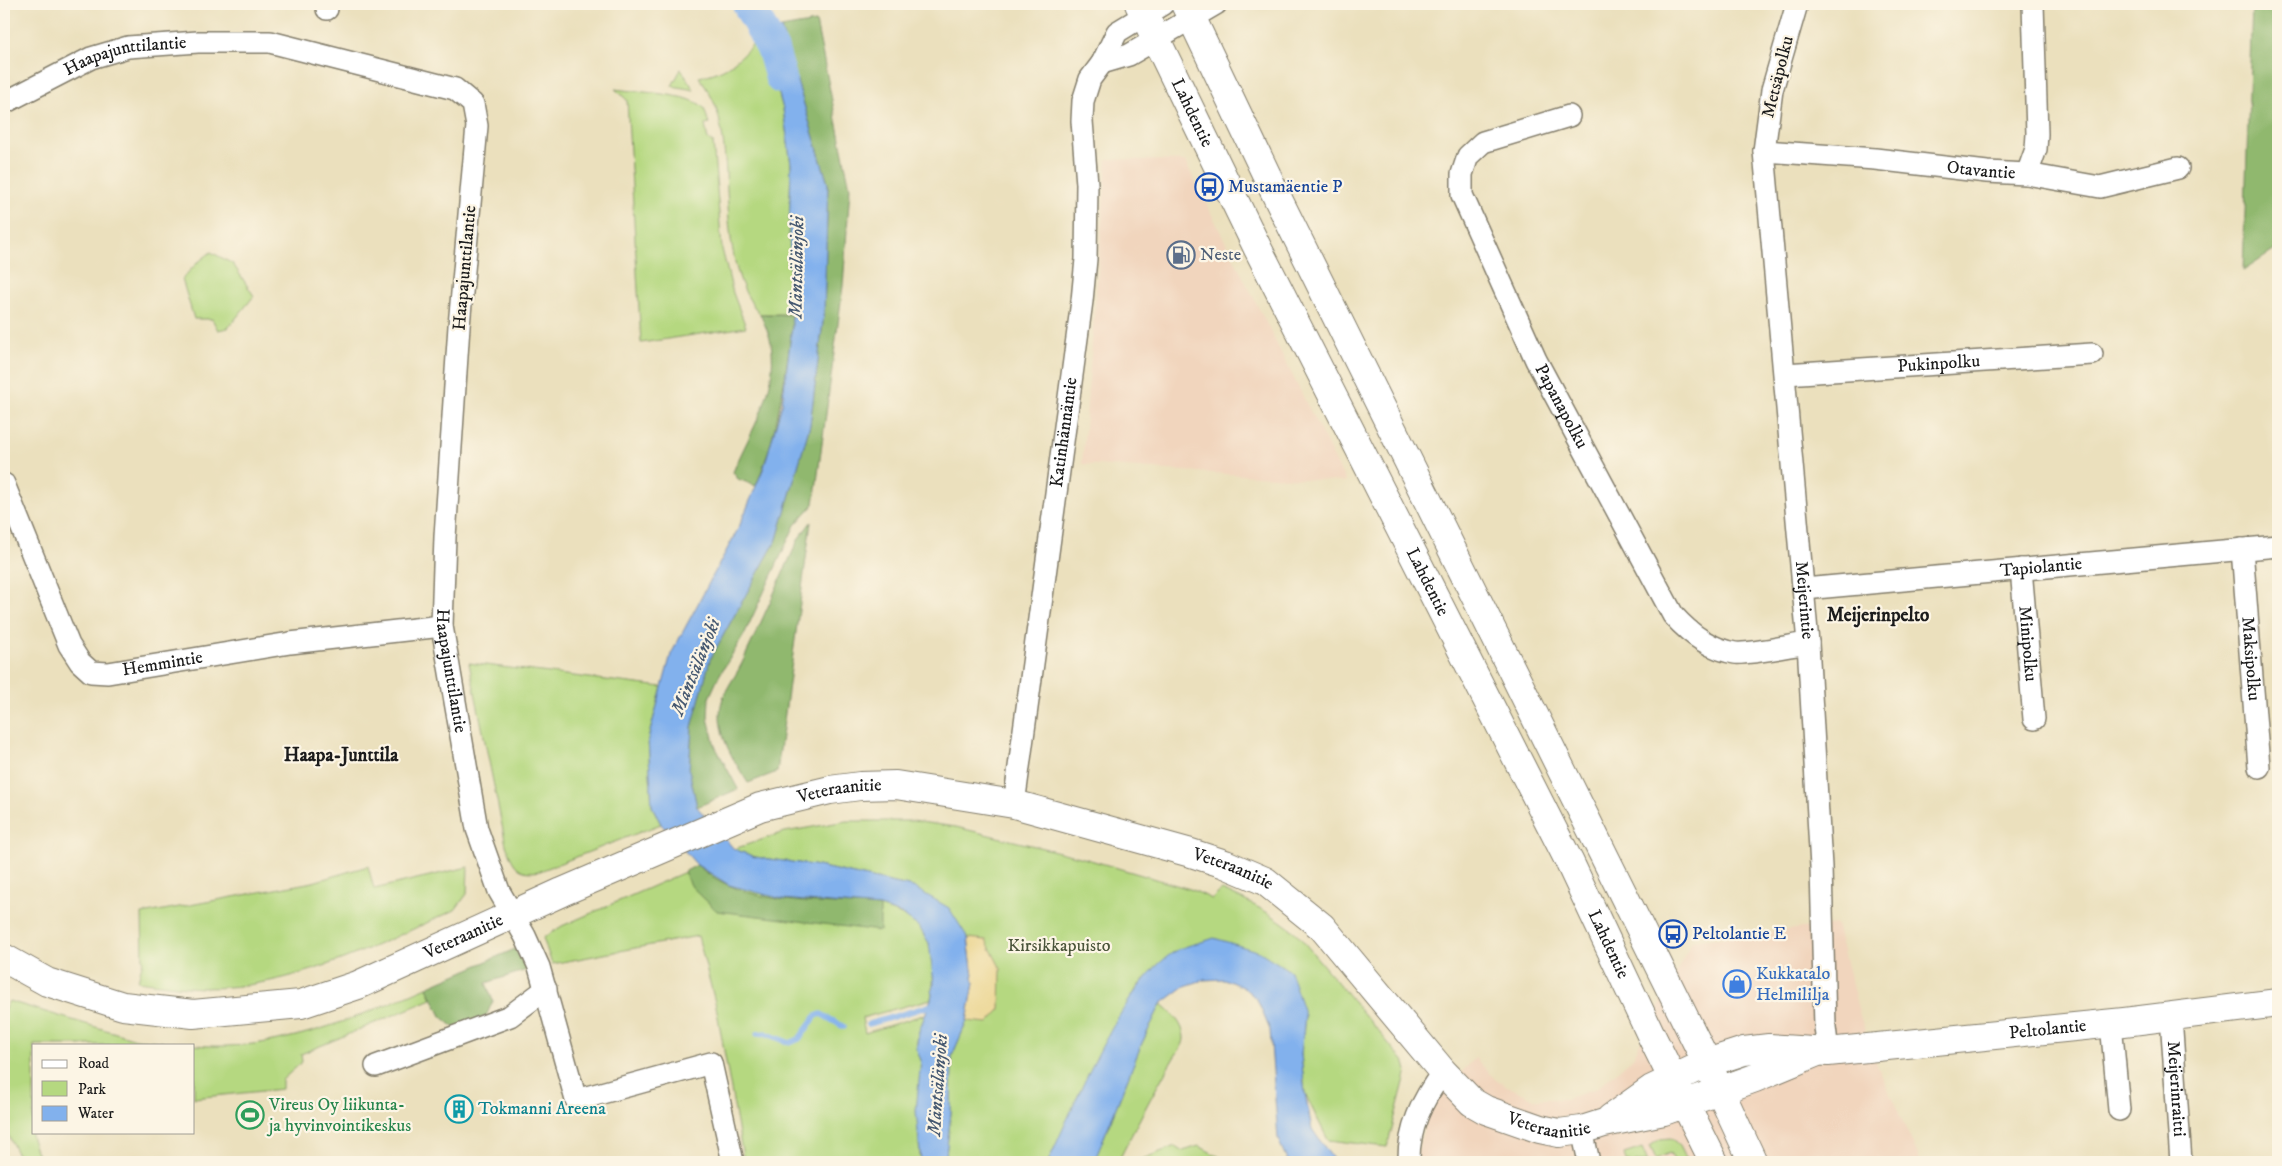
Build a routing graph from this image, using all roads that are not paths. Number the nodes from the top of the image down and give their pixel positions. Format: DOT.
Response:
graph roads {
  1 [pos="1216,4"];
  2 [pos="1797,4"];
  3 [pos="2033,4"];
  4 [pos="1148,7"];
  5 [pos="1188,11"];
  6 [pos="1155,40"];
  7 [pos="1102,64"];
  8 [pos="4,103"];
  9 [pos="1569,116"];
  10 [pos="1764,151"];
  11 [pos="2178,168"];
  12 [pos="2027,174"];
  13 [pos="2092,354"];
  14 [pos="1785,374"];
  15 [pos="4,484"];
  16 [pos="2278,546"];
  17 [pos="2242,549"];
  18 [pos="2021,568"];
  19 [pos="1804,589"];
  20 [pos="442,626"];
  21 [pos="1808,643"];
  22 [pos="2034,719"];
  23 [pos="2259,767"];
  24 [pos="1014,804"];
  25 [pos="512,916"];
  26 [pos="6,964"];
  27 [pos="546,989"];
  28 [pos="2278,1002"];
  29 [pos="2171,1017"];
  30 [pos="2111,1023"];
  31 [pos="1822,1052"];
  32 [pos="1707,1063"];
  33 [pos="376,1066"];
  34 [pos="1443,1072"];
  35 [pos="1673,1079"];
  36 [pos="1719,1092"];
  37 [pos="1686,1103"];
  38 [pos="2119,1110"];
  39 [pos="1593,1126"];
  40 [pos="733,1162"];
  41 [pos="1409,1162"];
  42 [pos="1589,1162"];
  43 [pos="1714,1162"];
  44 [pos="1753,1162"];
  45 [pos="2180,1162"];
  1 -- 5 [label="street"];
  2 -- 10 [label="street, Metsäpolku"];
  3 -- 12 [label="street, Otavantie"];
  4 -- 6 [label="main road, Lahdentie"];
  4 -- 7 [label="street, Katinhännäntie"];
  5 -- 6 [label="street"];
  5 -- 32 [label="main road, Lahdentie"];
  6 -- 7 [label="street"];
  6 -- 35 [label="main road, Lahdentie"];
  7 -- 24 [label="street, Katinhännäntie"];
  8 -- 20 [label="street, Haapajunttilantie"];
  9 -- 21 [label="street, Papanapolku"];
  10 -- 12 [label="street, Otavantie"];
  10 -- 14 [label="street, Meijerintie"];
  11 -- 12 [label="street"];
  13 -- 14 [label="street, Pukinpolku"];
  14 -- 19 [label="street, Meijerintie"];
  15 -- 20 [label="street, Hemmintie"];
  16 -- 17 [label="street, Tapiolantie"];
  17 -- 18 [label="street, Tapiolantie"];
  17 -- 23 [label="street, Maksipolku"];
  18 -- 19 [label="street, Tapiolantie"];
  18 -- 22 [label="street, Minipolku"];
  19 -- 21 [label="street, Meijerintie"];
  20 -- 25 [label="street, Haapajunttilantie"];
  21 -- 31 [label="street, Meijerintie"];
  24 -- 25 [label="main road, Veteraanitie"];
  24 -- 34 [label="main road, Veteraanitie"];
  25 -- 26 [label="main road, Veteraanitie"];
  25 -- 27 [label="street, Haapajunttilantie"];
  27 -- 33 [label="street"];
  27 -- 40 [label="street, Haapajunttilantie"];
  28 -- 29 [label="main road, Peltolantie"];
  29 -- 30 [label="main road, Peltolantie"];
  29 -- 45 [label="street, Meijerinraitti"];
  30 -- 31 [label="main road, Peltolantie"];
  30 -- 38 [label="street"];
  31 -- 32 [label="main road, Peltolantie"];
  31 -- 36 [label="main road, Peltolantie"];
  32 -- 35 [label="main road, Veteraanitie"];
  32 -- 36 [label="main road, Lahdentie"];
  34 -- 39 [label="main road, Veteraanitie"];
  34 -- 41 [label="street"];
  35 -- 37 [label="main road, Lahdentie"];
  35 -- 39 [label="main road, Veteraanitie"];
  36 -- 37 [label="main road, Veteraanitie"];
  36 -- 44 [label="main road, Lahdentie"];
  37 -- 39 [label="main road, Veteraanitie"];
  37 -- 43 [label="main road, Lahdentie"];
  39 -- 42 [label="street"];
}
